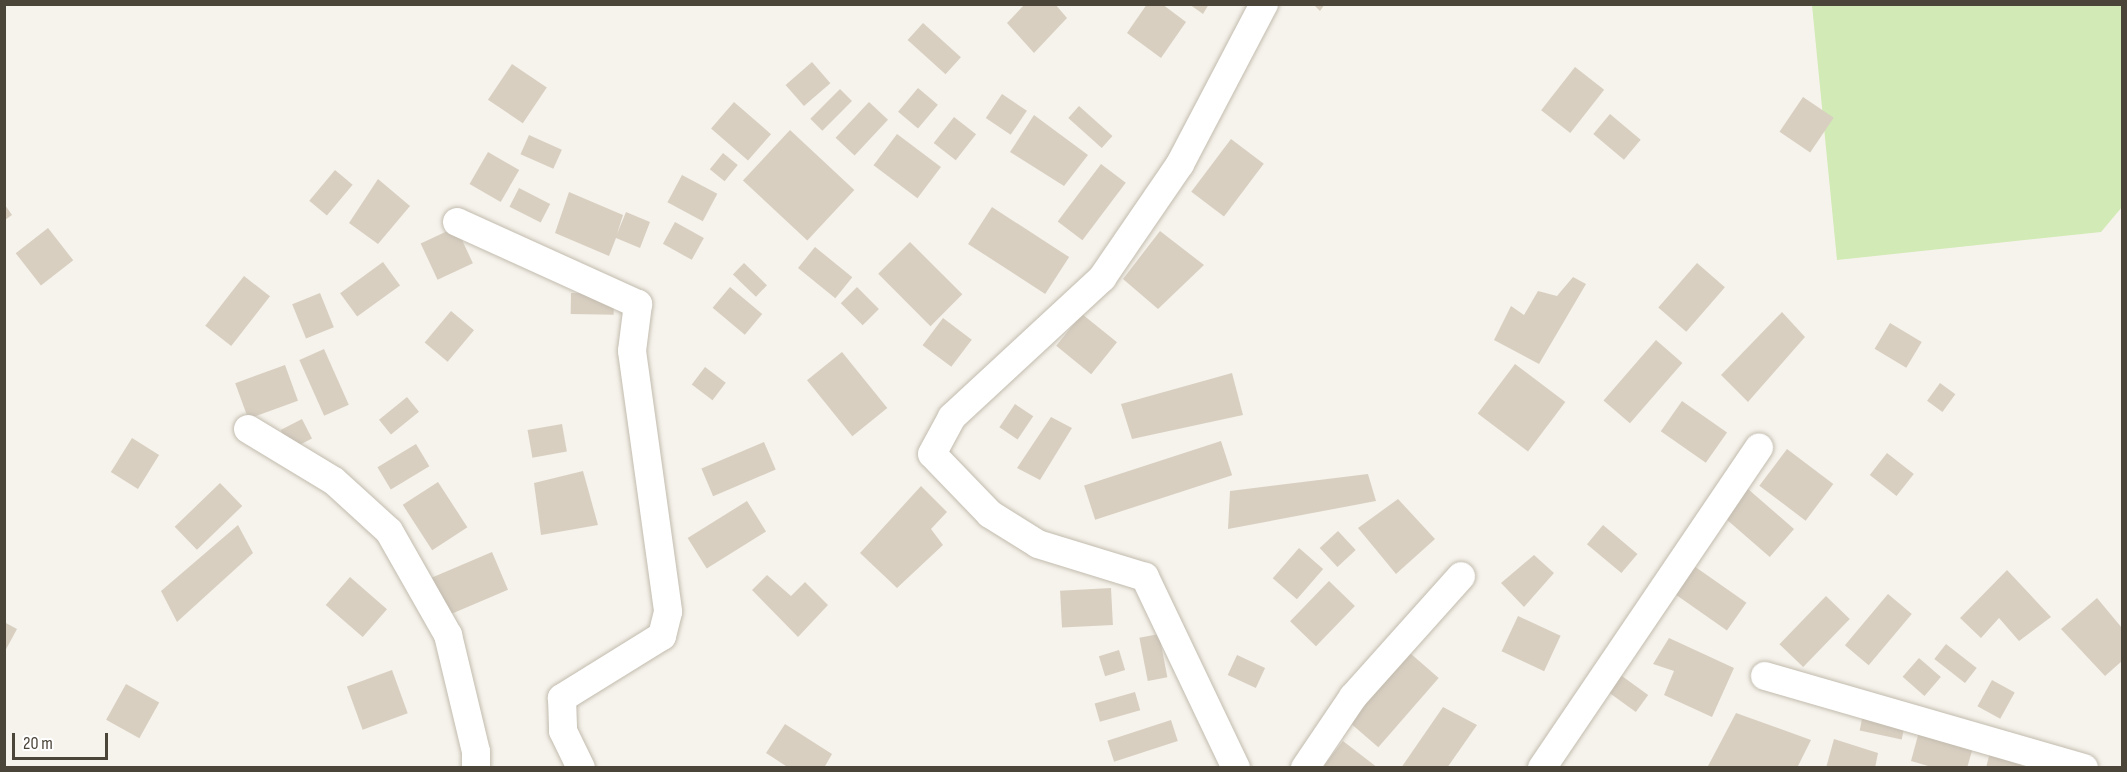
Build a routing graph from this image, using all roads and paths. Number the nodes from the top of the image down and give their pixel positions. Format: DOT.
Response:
graph roads {
  1 [pos="1264,4"];
  2 [pos="457,222"];
  3 [pos="248,429"];
  4 [pos="1759,447"];
  5 [pos="1461,576"];
  6 [pos="1765,676"];
  7 [pos="476,768"];
  8 [pos="581,768"];
  9 [pos="1236,768"];
  10 [pos="1305,768"];
  11 [pos="1542,768"];
  12 [pos="2084,768"];
  1 -- 9 [label="street"];
  2 -- 8 [label="street"];
  3 -- 7 [label="street"];
  4 -- 11 [label="street"];
  5 -- 10 [label="street"];
  6 -- 12 [label="street"];
}
